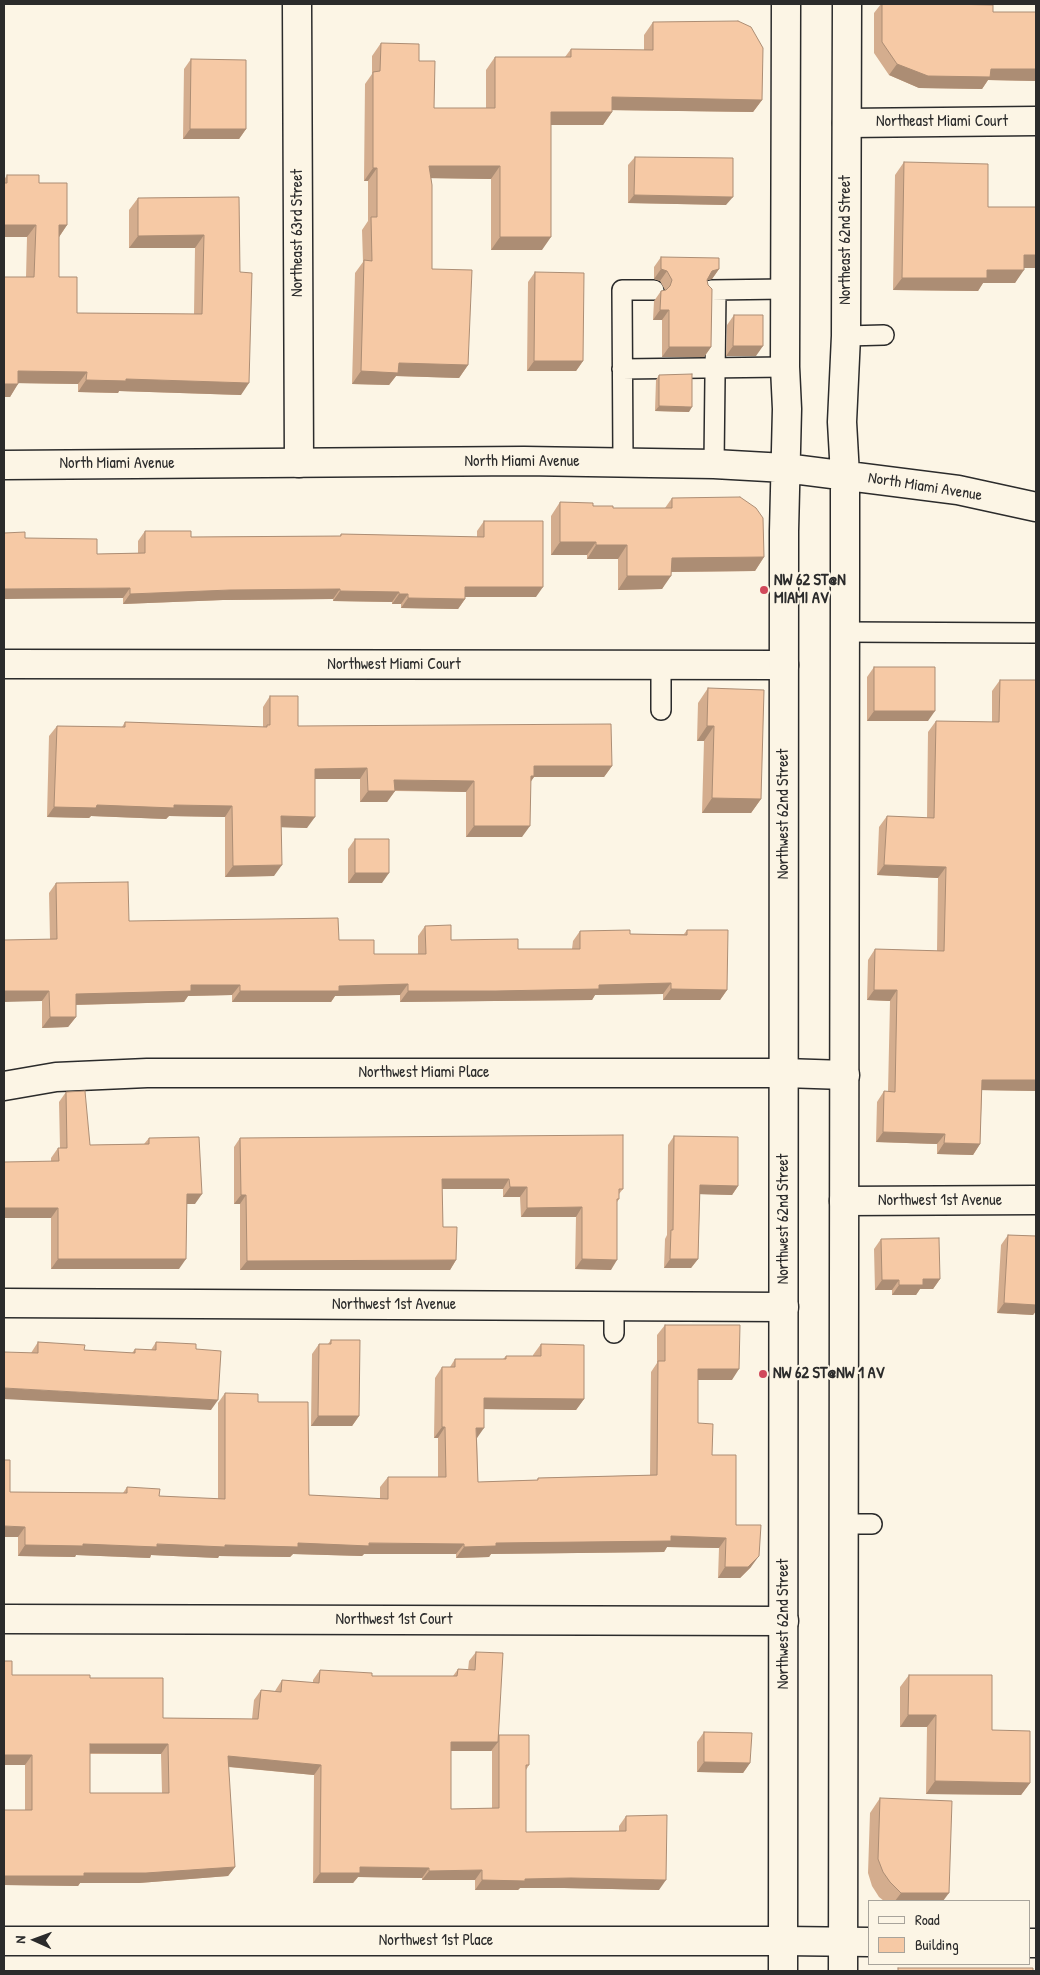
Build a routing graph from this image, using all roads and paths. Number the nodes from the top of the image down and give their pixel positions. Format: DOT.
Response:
graph roads {
  1 [pos="297,4"];
  2 [pos="786,4"];
  3 [pos="847,4"];
  4 [pos="1036,121"];
  5 [pos="847,123"];
  6 [pos="785,289"];
  7 [pos="654,290"];
  8 [pos="846,336"];
  9 [pos="884,336"];
  10 [pos="785,367"];
  11 [pos="622,369"];
  12 [pos="714,369"];
  13 [pos="623,462"];
  14 [pos="299,463"];
  15 [pos="714,464"];
  16 [pos="4,465"];
  17 [pos="785,468"];
  18 [pos="845,475"];
  19 [pos="1036,507"];
  20 [pos="845,632"];
  21 [pos="1036,633"];
  22 [pos="4,664"];
  23 [pos="661,665"];
  24 [pos="784,665"];
  25 [pos="661,710"];
  26 [pos="784,1073"];
  27 [pos="845,1076"];
  28 [pos="4,1086"];
  29 [pos="1036,1200"];
  30 [pos="844,1201"];
  31 [pos="4,1303"];
  32 [pos="614,1306"];
  33 [pos="784,1307"];
  34 [pos="614,1333"];
  35 [pos="844,1524"];
  36 [pos="872,1524"];
  37 [pos="4,1619"];
  38 [pos="784,1621"];
  39 [pos="4,1941"];
  40 [pos="784,1941"];
  41 [pos="856,1942"];
  42 [pos="784,1971"];
  43 [pos="843,1971"];
  1 -- 14 [label="main road, Northeast 63rd Street"];
  2 -- 6 [label="main road"];
  3 -- 5 [label="main road, Northeast 62nd Street"];
  4 -- 5 [label="main road, Northeast Miami Court"];
  5 -- 8 [label="main road, Northeast 62nd Street"];
  6 -- 10 [label="main road"];
  6 -- 12 [label="lane"];
  7 -- 11 [label="lane"];
  8 -- 9 [label="lane"];
  8 -- 18 [label="main road, Northeast 62nd Street"];
  10 -- 12 [label="lane"];
  10 -- 17 [label="main road"];
  11 -- 12 [label="lane"];
  11 -- 13 [label="lane"];
  12 -- 15 [label="lane"];
  13 -- 14 [label="main road, North Miami Avenue"];
  13 -- 15 [label="main road, North Miami Avenue"];
  14 -- 16 [label="main road, North Miami Avenue"];
  15 -- 17 [label="main road, North Miami Avenue"];
  17 -- 18 [label="main road, North Miami Avenue"];
  17 -- 24 [label="main road, Northwest 62nd Street"];
  18 -- 19 [label="main road, North Miami Avenue"];
  18 -- 20 [label="main road"];
  20 -- 21 [label="lane"];
  20 -- 27 [label="main road"];
  22 -- 23 [label="main road, Northwest Miami Court"];
  23 -- 24 [label="main road, Northwest Miami Court"];
  23 -- 25 [label="lane"];
  24 -- 26 [label="main road, Northwest 62nd Street"];
  26 -- 27 [label="main road, Northwest Miami Place"];
  26 -- 28 [label="main road, Northwest Miami Place"];
  26 -- 33 [label="main road, Northwest 62nd Street"];
  27 -- 30 [label="main road"];
  29 -- 30 [label="main road, Northwest 1st Avenue"];
  30 -- 35 [label="main road"];
  31 -- 32 [label="main road, Northwest 1st Avenue"];
  32 -- 33 [label="main road, Northwest 1st Avenue"];
  32 -- 34 [label="lane"];
  33 -- 38 [label="main road, Northwest 62nd Street"];
  35 -- 36 [label="lane"];
  35 -- 41 [label="main road"];
  37 -- 38 [label="main road, Northwest 1st Court"];
  38 -- 40 [label="main road, Northwest 62nd Street"];
  39 -- 40 [label="main road, Northwest 1st Place"];
  40 -- 41 [label="main road, Northwest 1st Place"];
  40 -- 42 [label="main road, Northwest 62nd Street"];
  41 -- 43 [label="main road"];
}
